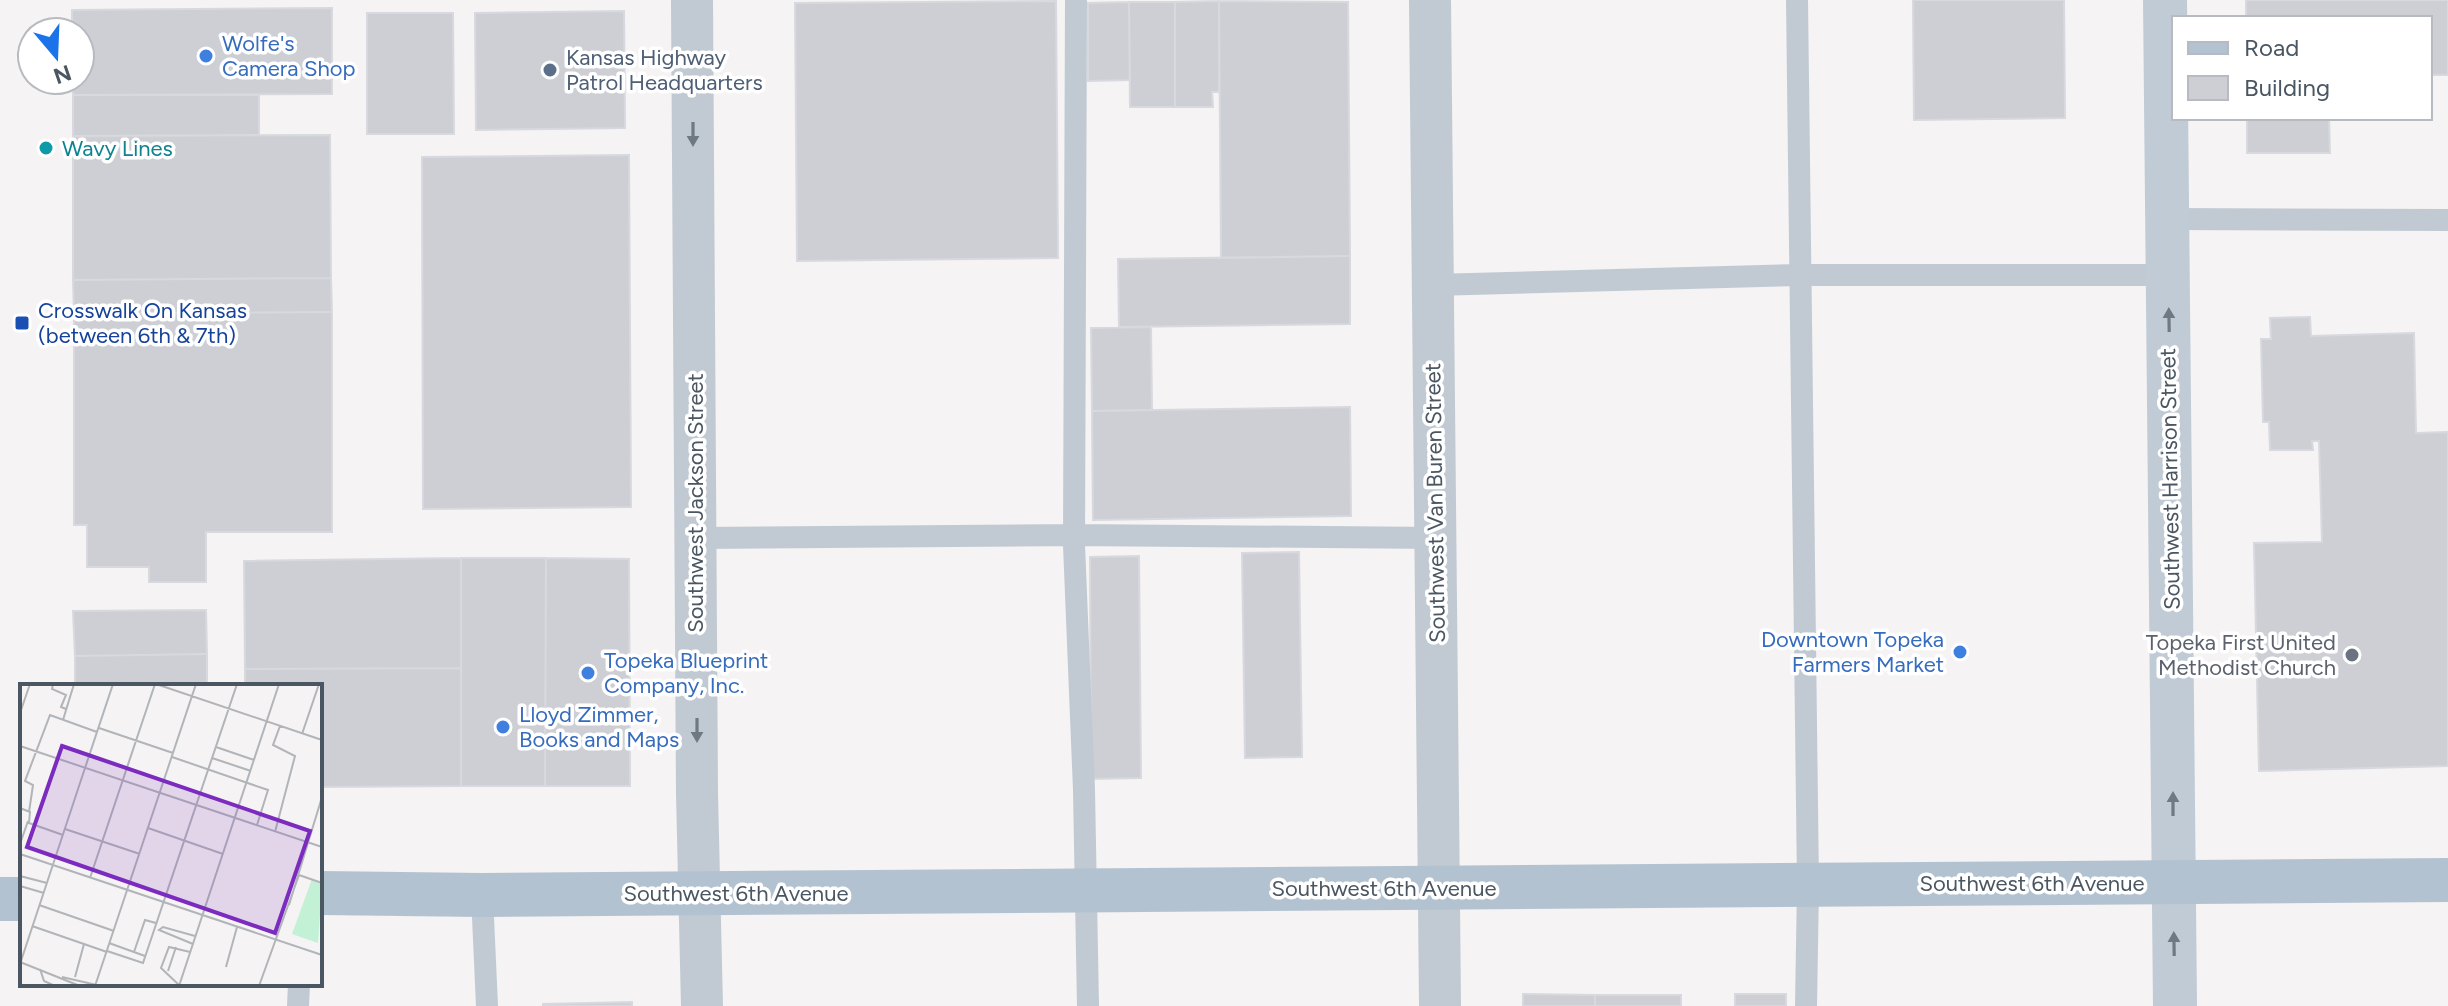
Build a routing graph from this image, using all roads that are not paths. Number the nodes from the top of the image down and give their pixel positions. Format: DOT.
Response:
graph roads {
  1 [pos="692,0"];
  2 [pos="1076,0"];
  3 [pos="1430,0"];
  4 [pos="1797,0"];
  5 [pos="2165,0"];
  6 [pos="2167,219"];
  7 [pos="2448,220"];
  8 [pos="1800,275"];
  9 [pos="2168,275"];
  10 [pos="1433,285"];
  11 [pos="1075,535"];
  12 [pos="696,538"];
  13 [pos="1436,538"];
  14 [pos="2448,880"];
  15 [pos="2174,882"];
  16 [pos="1808,885"];
  17 [pos="1439,888"];
  18 [pos="1087,891"];
  19 [pos="322,893"];
  20 [pos="698,893"];
  21 [pos="482,895"];
  22 [pos="299,986"];
  23 [pos="298,1006"];
  24 [pos="487,1006"];
  25 [pos="702,1006"];
  26 [pos="1088,1006"];
  27 [pos="1440,1006"];
  28 [pos="1806,1006"];
  29 [pos="2175,1006"];
  1 -- 12 [label="street, Southwest Jackson Street, one-way"];
  2 -- 11 [label="lane"];
  3 -- 10 [label="street, Southwest Van Buren Street"];
  4 -- 8 [label="lane"];
  5 -- 6 [label="main road, Southwest Harrison Street"];
  6 -- 7 [label="lane"];
  6 -- 9 [label="main road, Southwest Harrison Street"];
  8 -- 9 [label="lane"];
  8 -- 10 [label="lane"];
  8 -- 16 [label="lane"];
  15 -- 9 [label="main road, Southwest Harrison Street, one-way"];
  10 -- 13 [label="street, Southwest Van Buren Street"];
  11 -- 12 [label="lane"];
  11 -- 13 [label="lane"];
  11 -- 18 [label="lane"];
  12 -- 20 [label="street, Southwest Jackson Street, one-way"];
  13 -- 17 [label="street, Southwest Van Buren Street"];
  14 -- 15 [label="main road, Southwest 6th Avenue"];
  15 -- 16 [label="main road, Southwest 6th Avenue"];
  29 -- 15 [label="main road, Southwest Harrison Street, one-way"];
  16 -- 17 [label="main road, Southwest 6th Avenue"];
  16 -- 28 [label="lane"];
  17 -- 18 [label="main road, Southwest 6th Avenue"];
  17 -- 27 [label="street, Southwest Van Buren Street"];
  18 -- 20 [label="main road, Southwest 6th Avenue"];
  18 -- 26 [label="lane"];
  19 -- 21 [label="main road, Southwest 6th Avenue"];
  20 -- 21 [label="main road, Southwest 6th Avenue"];
  20 -- 25 [label="street, Southwest Jackson Street"];
  21 -- 24 [label="lane"];
  22 -- 23 [label="lane"];
}
